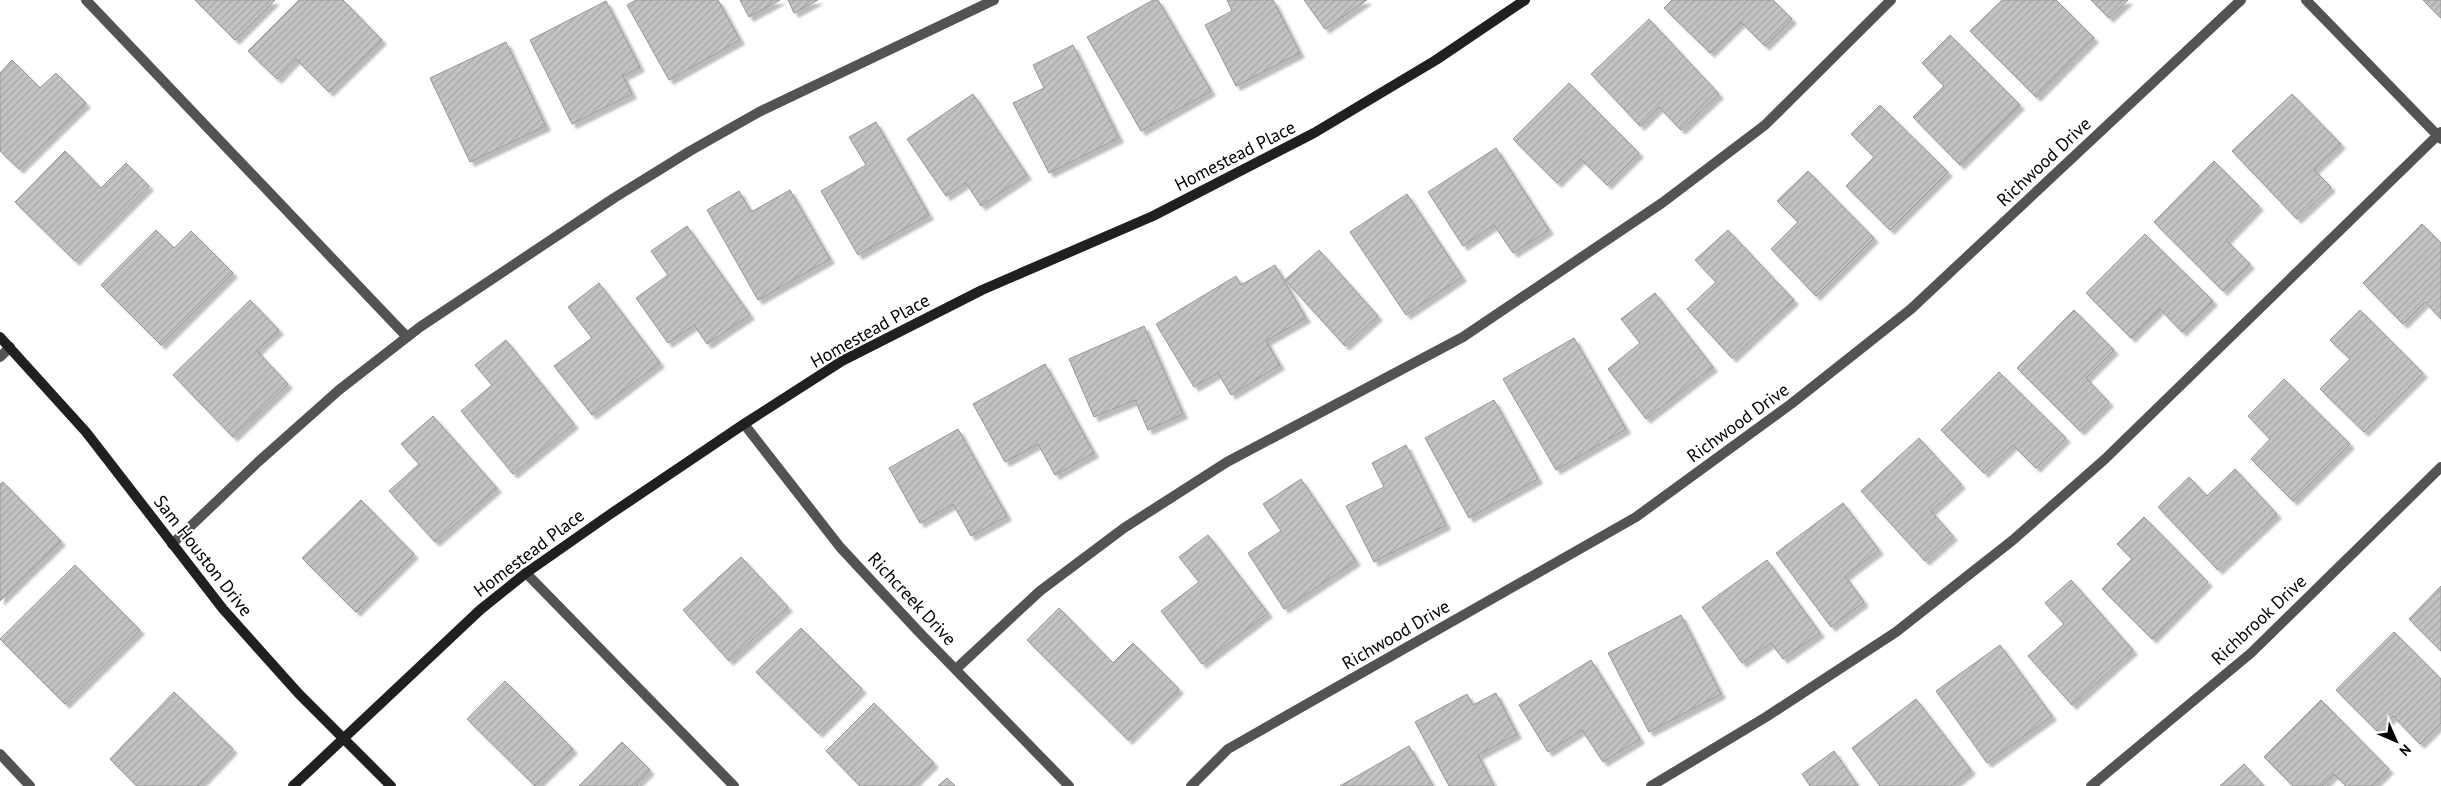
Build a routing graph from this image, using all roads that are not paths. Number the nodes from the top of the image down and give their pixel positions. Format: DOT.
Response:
graph roads {
  1 [pos="86,0"];
  2 [pos="994,0"];
  3 [pos="1525,0"];
  4 [pos="1891,0"];
  5 [pos="2241,0"];
  6 [pos="2306,0"];
  7 [pos="2440,136"];
  8 [pos="0,337"];
  9 [pos="408,337"];
  10 [pos="10,347"];
  11 [pos="0,357"];
  12 [pos="744,424"];
  13 [pos="2441,467"];
  14 [pos="172,544"];
  15 [pos="526,573"];
  16 [pos="956,669"];
  17 [pos="343,737"];
  18 [pos="0,754"];
  19 [pos="30,786"];
  20 [pos="293,786"];
  21 [pos="391,786"];
  22 [pos="734,786"];
  23 [pos="1069,786"];
  24 [pos="1191,786"];
  25 [pos="1650,786"];
  26 [pos="2091,786"];
  1 -- 9 [label="street"];
  2 -- 9 [label="street"];
  3 -- 12 [label="street, Homestead Place"];
  4 -- 16 [label="street"];
  5 -- 24 [label="street, Richwood Drive"];
  6 -- 7 [label="street"];
  7 -- 25 [label="street"];
  8 -- 10 [label="street, Sam Houston Drive"];
  9 -- 14 [label="street"];
  10 -- 11 [label="street"];
  10 -- 14 [label="street, Sam Houston Drive"];
  12 -- 15 [label="street, Homestead Place"];
  12 -- 16 [label="street, Richcreek Drive"];
  13 -- 26 [label="street, Richbrook Drive"];
  14 -- 17 [label="street, Sam Houston Drive"];
  15 -- 17 [label="street, Homestead Place"];
  15 -- 22 [label="street"];
  16 -- 23 [label="street, Richcreek Drive"];
  17 -- 20 [label="street, Homestead Place"];
  17 -- 21 [label="street, Sam Houston Drive"];
  18 -- 19 [label="street"];
}
